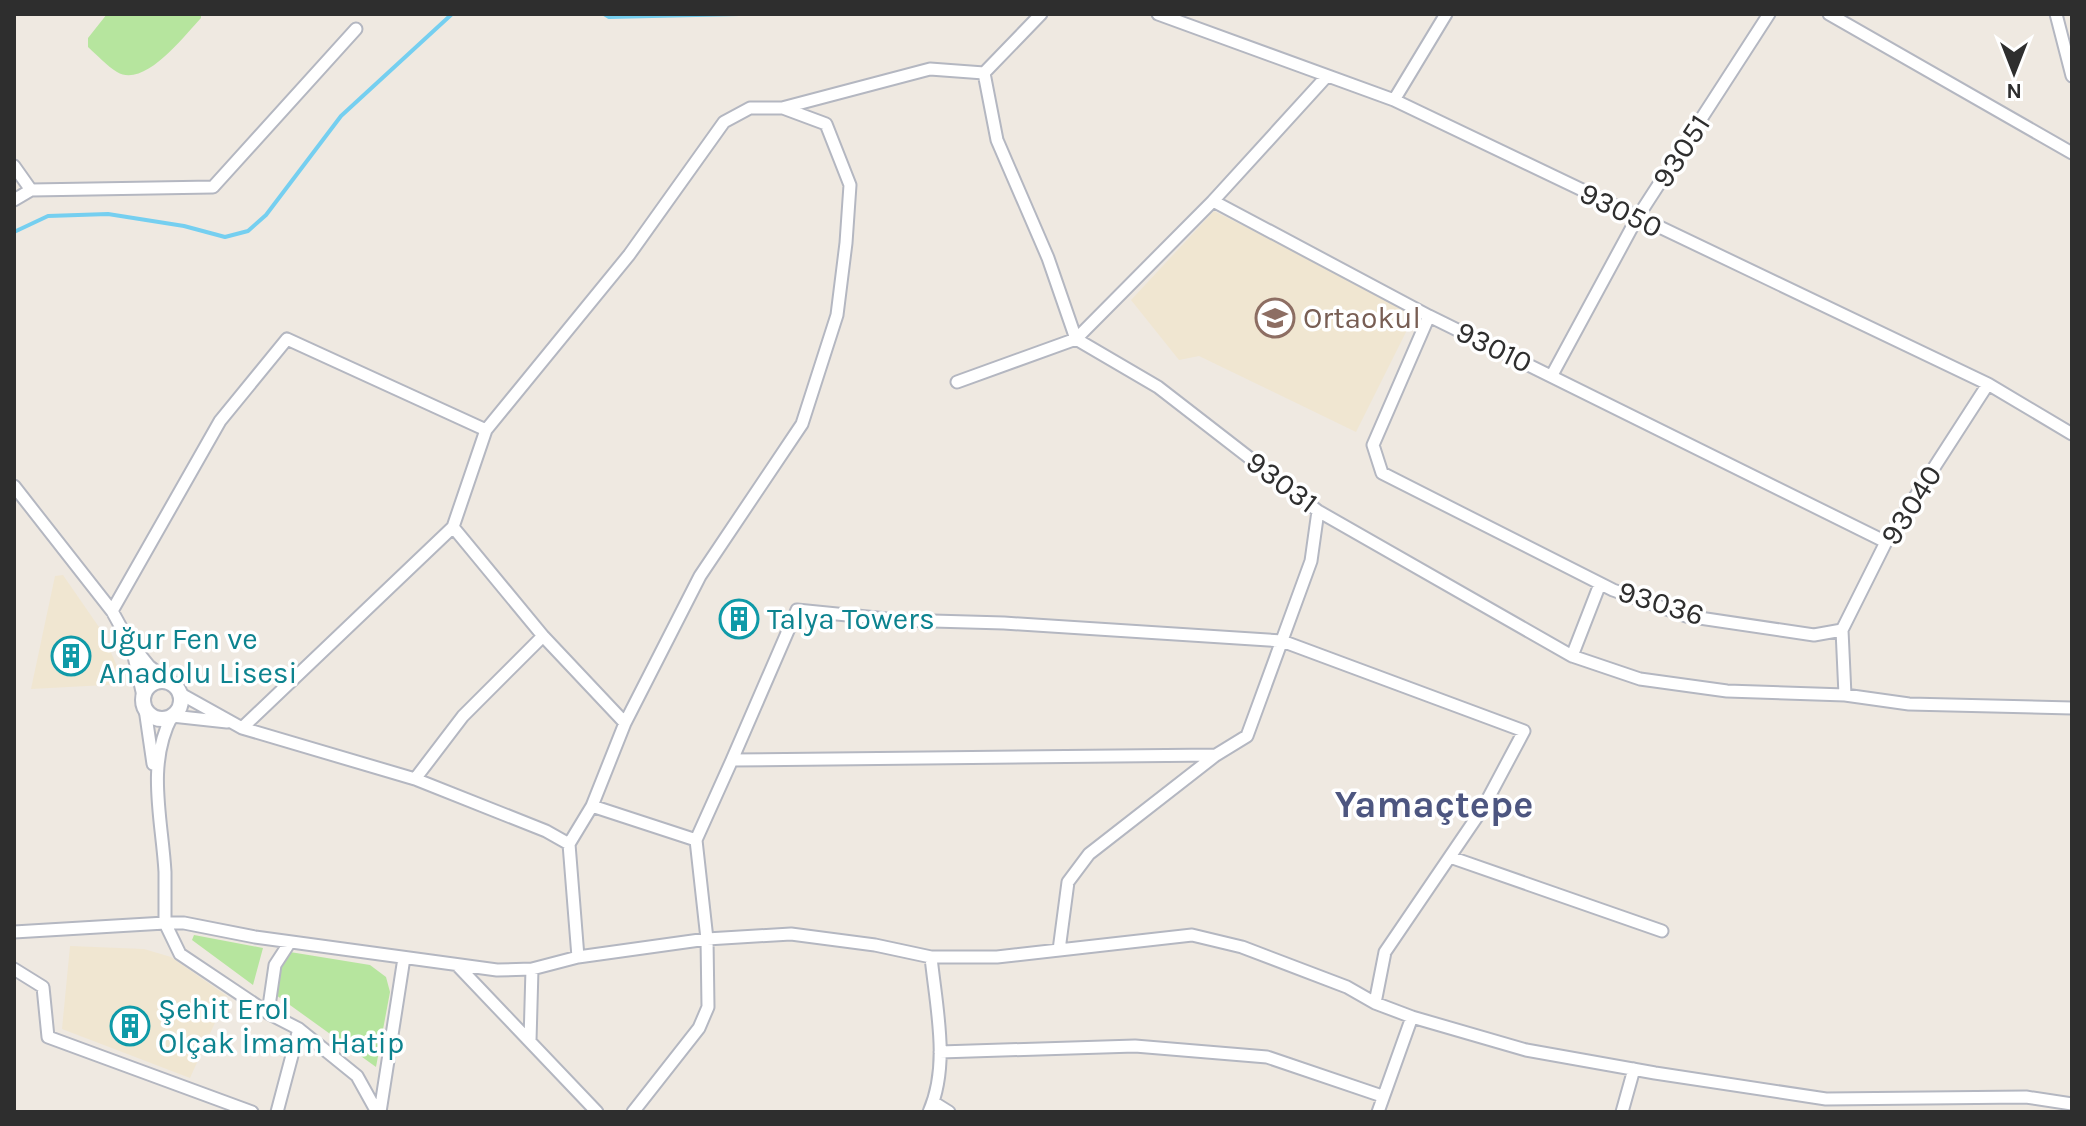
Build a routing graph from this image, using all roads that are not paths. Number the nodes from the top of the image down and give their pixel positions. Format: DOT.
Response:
graph roads {
  1 [pos="1041,14"];
  2 [pos="1158,14"];
  3 [pos="1446,14"];
  4 [pos="1769,14"];
  5 [pos="1829,14"];
  6 [pos="2056,14"];
  7 [pos="356,29"];
  8 [pos="984,73"];
  9 [pos="1327,76"];
  10 [pos="2072,76"];
  11 [pos="1394,100"];
  12 [pos="782,108"];
  13 [pos="2072,153"];
  14 [pos="14,166"];
  15 [pos="31,190"];
  16 [pos="14,200"];
  17 [pos="1213,201"];
  18 [pos="1637,218"];
  19 [pos="1429,316"];
  20 [pos="1076,339"];
  21 [pos="1552,375"];
  22 [pos="957,382"];
  23 [pos="1988,384"];
  24 [pos="486,430"];
  25 [pos="2072,434"];
  26 [pos="14,486"];
  27 [pos="1318,511"];
  28 [pos="453,527"];
  29 [pos="1886,542"];
  30 [pos="1600,584"];
  31 [pos="112,611"];
  32 [pos="1842,630"];
  33 [pos="543,636"];
  34 [pos="128,640"];
  35 [pos="1282,641"];
  36 [pos="1572,656"];
  37 [pos="168,681"];
  38 [pos="181,694"];
  39 [pos="1845,695"];
  40 [pos="144,703"];
  41 [pos="2072,708"];
  42 [pos="172,716"];
  43 [pos="227,722"];
  44 [pos="625,723"];
  45 [pos="242,728"];
  46 [pos="1216,755"];
  47 [pos="732,760"];
  48 [pos="415,779"];
  49 [pos="156,784"];
  50 [pos="592,806"];
  51 [pos="696,840"];
  52 [pos="569,844"];
  53 [pos="1450,857"];
  54 [pos="165,923"];
  55 [pos="1662,931"];
  56 [pos="14,932"];
  57 [pos="707,939"];
  58 [pos="290,942"];
  59 [pos="1059,950"];
  60 [pos="578,957"];
  61 [pos="931,957"];
  62 [pos="404,958"];
  63 [pos="456,964"];
  64 [pos="14,969"];
  65 [pos="532,969"];
  66 [pos="1375,1003"];
  67 [pos="268,1013"];
  68 [pos="1412,1017"];
  69 [pos="299,1029"];
  70 [pos="530,1041"];
  71 [pos="940,1052"];
  72 [pos="1634,1069"];
  73 [pos="1382,1096"];
  74 [pos="2072,1104"];
  75 [pos="931,1107"];
  76 [pos="252,1112"];
  77 [pos="277,1112"];
  78 [pos="378,1112"];
  79 [pos="597,1112"];
  80 [pos="633,1112"];
  81 [pos="949,1112"];
  82 [pos="1378,1112"];
  83 [pos="1622,1112"];
  1 -- 8 [label="street"];
  2 -- 9 [label="street, 93050"];
  3 -- 11 [label="street"];
  4 -- 18 [label="street, 93051"];
  5 -- 13 [label="street"];
  6 -- 10 [label="street"];
  7 -- 15 [label="street"];
  8 -- 12 [label="street"];
  8 -- 20 [label="street"];
  9 -- 11 [label="street, 93050"];
  9 -- 17 [label="street"];
  11 -- 18 [label="street, 93050"];
  12 -- 24 [label="street"];
  12 -- 44 [label="street"];
  14 -- 15 [label="street"];
  15 -- 16 [label="street"];
  17 -- 19 [label="street, 93010"];
  17 -- 20 [label="street"];
  18 -- 21 [label="street, 93051"];
  18 -- 23 [label="street, 93050"];
  19 -- 21 [label="street, 93010"];
  19 -- 30 [label="street, 93036"];
  20 -- 22 [label="street"];
  20 -- 27 [label="street, 93031"];
  21 -- 29 [label="street, 93010"];
  23 -- 25 [label="street, 93050"];
  23 -- 29 [label="street, 93040"];
  24 -- 28 [label="street"];
  24 -- 31 [label="street"];
  26 -- 31 [label="street"];
  27 -- 35 [label="street"];
  27 -- 36 [label="street, 93031"];
  28 -- 33 [label="street"];
  28 -- 45 [label="street"];
  29 -- 32 [label="street, 93040"];
  30 -- 32 [label="street, 93036"];
  30 -- 36 [label="street"];
  31 -- 34 [label="street"];
  32 -- 39 [label="street"];
  33 -- 44 [label="street"];
  33 -- 48 [label="street"];
  34 -- 37 [label="street"];
  34 -- 40 [label="street"];
  35 -- 46 [label="street"];
  35 -- 47 [label="street"];
  35 -- 53 [label="street"];
  36 -- 39 [label="street, 93031"];
  37 -- 38 [label="street"];
  37 -- 40 [label="street"];
  38 -- 42 [label="street"];
  38 -- 43 [label="street"];
  39 -- 41 [label="street"];
  40 -- 42 [label="street"];
  40 -- 49 [label="street"];
  42 -- 43 [label="street"];
  42 -- 49 [label="street"];
  43 -- 45 [label="street"];
  44 -- 50 [label="street"];
  45 -- 48 [label="street"];
  46 -- 47 [label="street"];
  46 -- 59 [label="street"];
  47 -- 51 [label="street"];
  48 -- 52 [label="street"];
  49 -- 54 [label="street"];
  50 -- 51 [label="street"];
  50 -- 52 [label="street"];
  51 -- 57 [label="street"];
  52 -- 60 [label="street"];
  53 -- 55 [label="street"];
  53 -- 66 [label="street"];
  54 -- 56 [label="street"];
  54 -- 58 [label="street"];
  54 -- 67 [label="street"];
  57 -- 60 [label="street"];
  57 -- 61 [label="street"];
  57 -- 80 [label="street"];
  58 -- 62 [label="street"];
  58 -- 67 [label="street"];
  59 -- 61 [label="street"];
  59 -- 66 [label="street"];
  60 -- 65 [label="street"];
  61 -- 71 [label="street"];
  62 -- 63 [label="street"];
  62 -- 78 [label="street"];
  63 -- 65 [label="street"];
  63 -- 70 [label="street"];
  64 -- 76 [label="street"];
  65 -- 70 [label="street"];
  66 -- 68 [label="street"];
  67 -- 69 [label="street"];
  68 -- 72 [label="street"];
  68 -- 73 [label="street"];
  69 -- 77 [label="street"];
  69 -- 78 [label="street"];
  70 -- 79 [label="street"];
  71 -- 73 [label="street"];
  71 -- 75 [label="street"];
  72 -- 74 [label="street"];
  72 -- 83 [label="street"];
  73 -- 82 [label="street"];
  75 -- 81 [label="street"];
}
